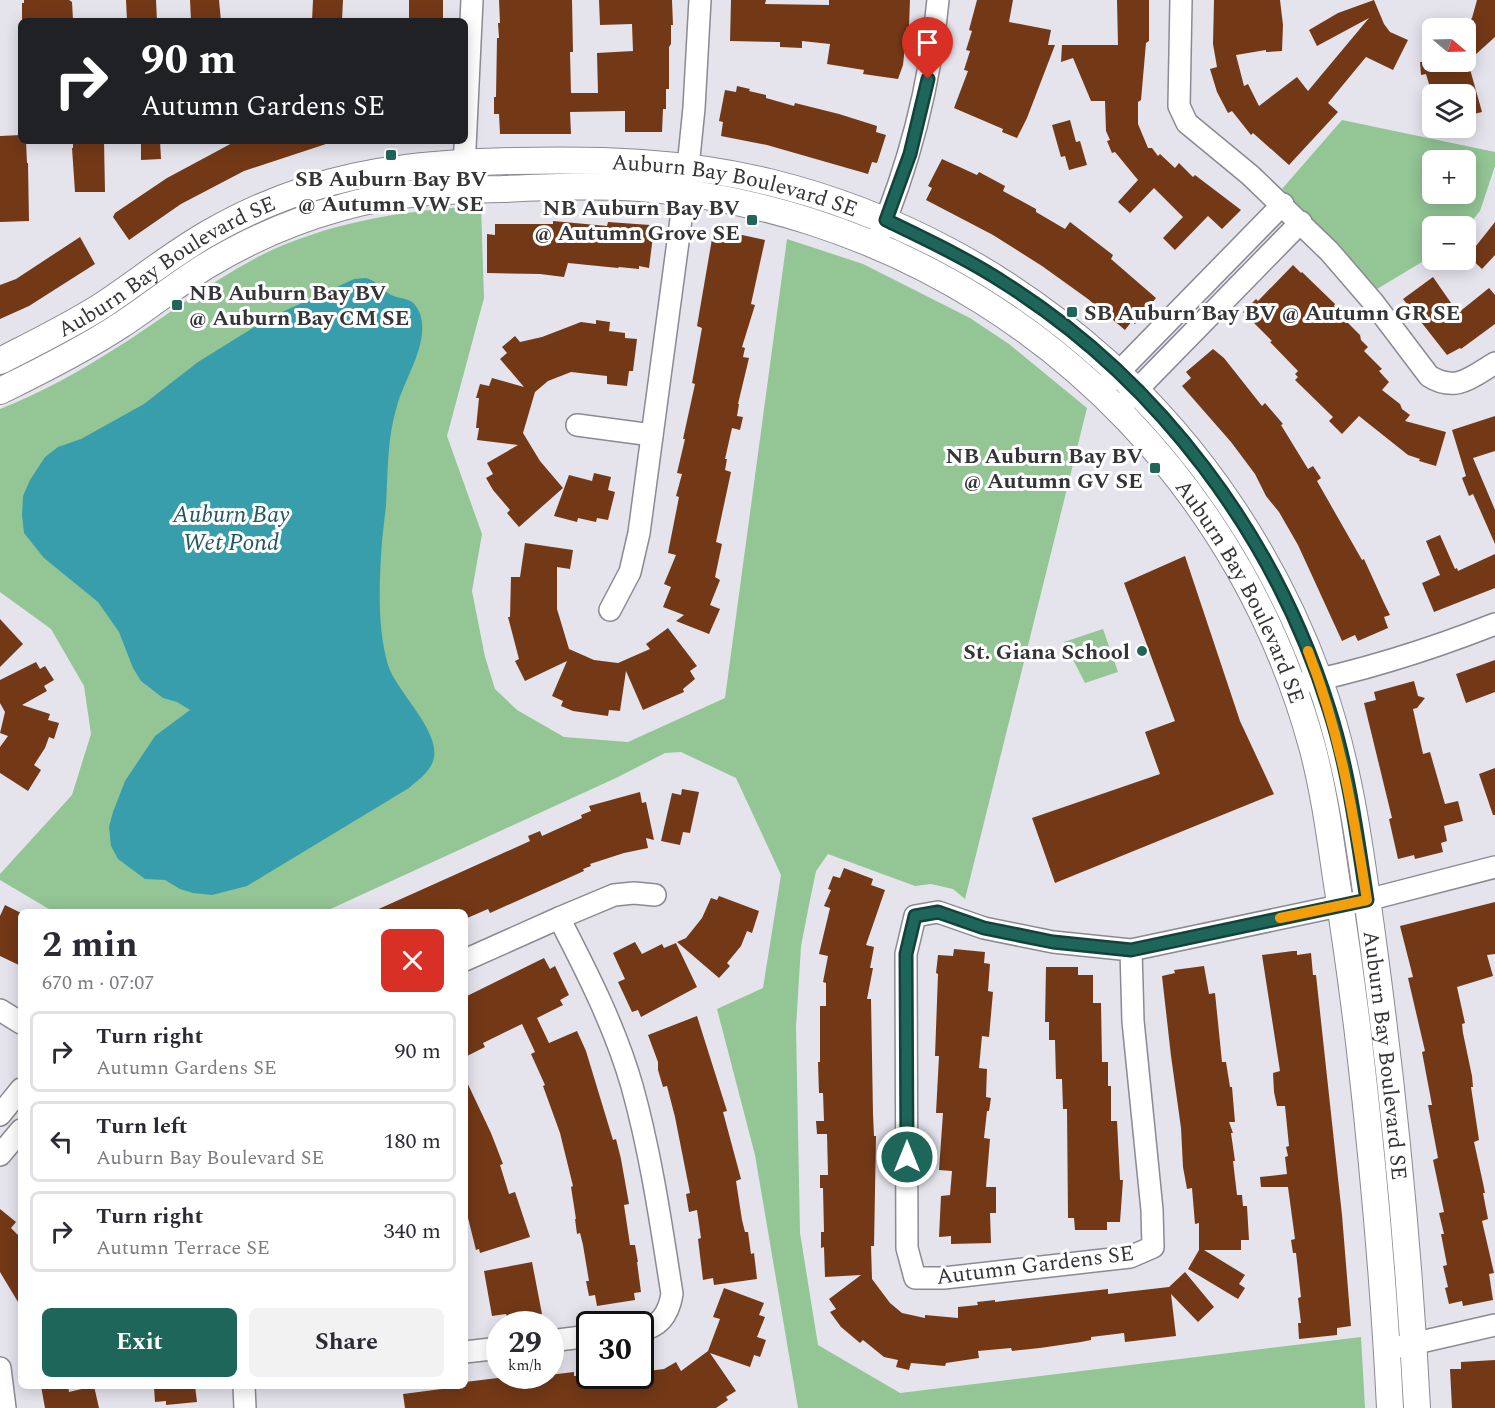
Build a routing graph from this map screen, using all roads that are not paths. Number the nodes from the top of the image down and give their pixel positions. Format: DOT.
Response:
graph roads {
  1 [pos="472,0"];
  2 [pos="700,0"];
  3 [pos="938,0"];
  4 [pos="1181,0"];
  5 [pos="468,93"];
  6 [pos="466,144"];
  7 [pos="465,163"];
  8 [pos="688,167"];
  9 [pos="463,190"];
  10 [pos="684,193"];
  11 [pos="1283,204"];
  12 [pos="886,220"];
  13 [pos="1301,222"];
  14 [pos="875,246"];
  15 [pos="0,361"];
  16 [pos="1495,363"];
  17 [pos="1119,372"];
  18 [pos="1137,390"];
  19 [pos="0,391"];
  20 [pos="1100,391"];
  21 [pos="1119,409"];
  22 [pos="577,425"];
  23 [pos="651,435"];
  24 [pos="610,610"];
  25 [pos="1495,624"];
  26 [pos="1319,680"];
  27 [pos="1293,685"];
  28 [pos="1495,867"];
  29 [pos="655,895"];
  30 [pos="1367,900"];
  31 [pos="1341,906"];
  32 [pos="559,918"];
  33 [pos="1131,950"];
  34 [pos="468,959"];
  35 [pos="0,1010"];
  36 [pos="18,1021"];
  37 [pos="18,1093"];
  38 [pos="0,1115"];
  39 [pos="18,1134"];
  40 [pos="0,1155"];
  41 [pos="654,1325"];
  42 [pos="1495,1325"];
  43 [pos="1414,1344"];
  44 [pos="486,1350"];
  45 [pos="1387,1350"];
  46 [pos="468,1352"];
  47 [pos="0,1368"];
  48 [pos="244,1389"];
  49 [pos="5,1408"];
  50 [pos="245,1408"];
  51 [pos="1390,1408"];
  52 [pos="1417,1408"];
  1 -- 5 [label="street"];
  2 -- 8 [label="street"];
  3 -- 12 [label="street"];
  4 -- 11 [label="street"];
  6 -- 7 [label="street"];
  7 -- 8 [label="street, Auburn Bay Boulevard SE"];
  7 -- 9 [label="street"];
  7 -- 15 [label="street, Auburn Bay Boulevard SE"];
  8 -- 10 [label="street"];
  8 -- 12 [label="street, Auburn Bay Boulevard SE"];
  9 -- 10 [label="street, Auburn Bay Boulevard SE"];
  9 -- 19 [label="street, Auburn Bay Boulevard SE"];
  10 -- 14 [label="street, Auburn Bay Boulevard SE"];
  10 -- 23 [label="street"];
  11 -- 13 [label="street"];
  11 -- 17 [label="street"];
  12 -- 14 [label="street"];
  12 -- 17 [label="street, Auburn Bay Boulevard SE"];
  13 -- 16 [label="street"];
  13 -- 18 [label="street"];
  14 -- 20 [label="street, Auburn Bay Boulevard SE"];
  17 -- 18 [label="street, Auburn Bay Boulevard SE"];
  17 -- 20 [label="street"];
  18 -- 21 [label="street"];
  18 -- 26 [label="street, Auburn Bay Boulevard SE"];
  20 -- 21 [label="street, Auburn Bay Boulevard SE"];
  21 -- 27 [label="street, Auburn Bay Boulevard SE"];
  22 -- 23 [label="street"];
  23 -- 24 [label="street"];
  25 -- 26 [label="street"];
  26 -- 27 [label="street"];
  26 -- 30 [label="street, Auburn Bay Boulevard SE"];
  27 -- 31 [label="street, Auburn Bay Boulevard SE"];
  28 -- 30 [label="street, Autumn Gardens SE"];
  29 -- 32 [label="street"];
  30 -- 31 [label="street, Autumn Gardens SE"];
  30 -- 43 [label="street, Auburn Bay Boulevard SE"];
  31 -- 33 [label="street, Autumn Gardens SE"];
  31 -- 45 [label="street, Auburn Bay Boulevard SE"];
  32 -- 34 [label="street"];
  32 -- 41 [label="street"];
  33 -- 33 [label="street, Autumn Gardens SE"];
  35 -- 36 [label="street"];
  37 -- 38 [label="street"];
  39 -- 40 [label="street"];
  42 -- 43 [label="street"];
  43 -- 45 [label="street"];
  43 -- 52 [label="street, Auburn Bay Boulevard SE"];
  44 -- 46 [label="street"];
  45 -- 51 [label="street, Auburn Bay Boulevard SE"];
  47 -- 49 [label="street"];
  48 -- 50 [label="street"];
}
